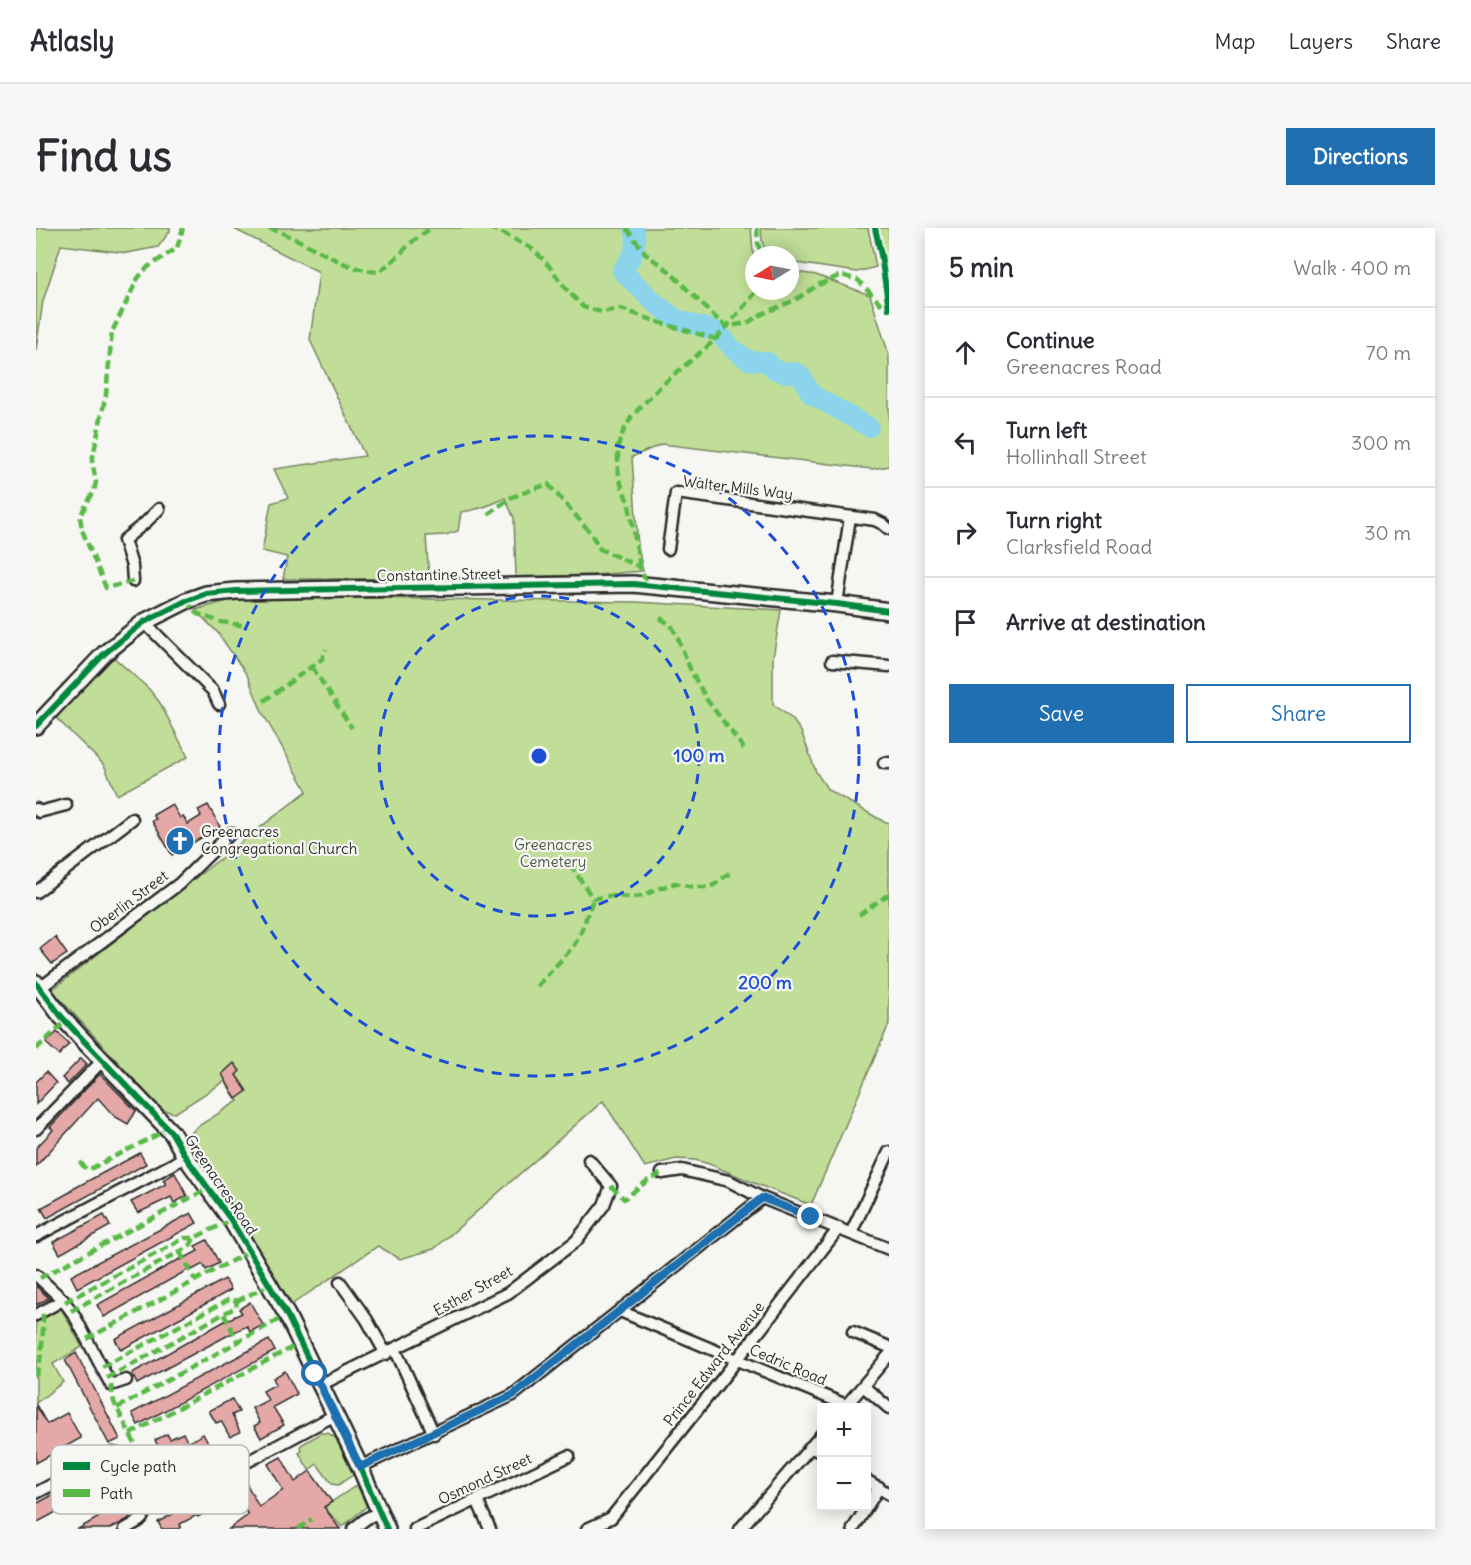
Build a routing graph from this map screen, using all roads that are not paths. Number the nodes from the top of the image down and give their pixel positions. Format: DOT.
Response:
graph roads {
  1 [pos="159,509"];
  2 [pos="850,517"];
  3 [pos="889,529"];
  4 [pos="668,549"];
  5 [pos="133,580"];
  6 [pos="837,604"];
  7 [pos="889,611"];
  8 [pos="144,622"];
  9 [pos="832,661"];
  10 [pos="889,666"];
  11 [pos="219,704"];
  12 [pos="36,726"];
  13 [pos="66,805"];
  14 [pos="36,809"];
  15 [pos="132,819"];
  16 [pos="231,833"];
  17 [pos="36,892"];
  18 [pos="37,988"];
  19 [pos="103,1060"];
  20 [pos="36,1129"];
  21 [pos="889,1152"];
  22 [pos="185,1156"];
  23 [pos="589,1160"];
  24 [pos="662,1173"];
  25 [pos="762,1198"];
  26 [pos="839,1228"];
  27 [pos="851,1233"];
  28 [pos="36,1236"];
  29 [pos="889,1249"];
  30 [pos="36,1275"];
  31 [pos="340,1282"];
  32 [pos="63,1300"];
  33 [pos="620,1311"];
  34 [pos="36,1315"];
  35 [pos="853,1332"];
  36 [pos="889,1347"];
  37 [pos="391,1351"];
  38 [pos="889,1355"];
  39 [pos="737,1360"];
  40 [pos="126,1380"];
  41 [pos="320,1385"];
  42 [pos="863,1386"];
  43 [pos="838,1403"];
  44 [pos="848,1403"];
  45 [pos="889,1407"];
  46 [pos="335,1415"];
  47 [pos="434,1434"];
  48 [pos="817,1439"];
  49 [pos="810,1447"];
  50 [pos="817,1451"];
  51 [pos="568,1456"];
  52 [pos="249,1461"];
  53 [pos="360,1467"];
  54 [pos="871,1482"];
  55 [pos="51,1485"];
  56 [pos="879,1487"];
  57 [pos="36,1493"];
  58 [pos="889,1494"];
  59 [pos="477,1500"];
  60 [pos="380,1512"];
  61 [pos="144,1514"];
  62 [pos="439,1524"];
  63 [pos="125,1529"];
  64 [pos="353,1529"];
  65 [pos="387,1529"];
  66 [pos="415,1529"];
  67 [pos="490,1529"];
  68 [pos="587,1529"];
  69 [pos="740,1529"];
  70 [pos="853,1529"];
  1 -- 5 [label="street"];
  2 -- 3 [label="street, Walter Mills Way"];
  2 -- 4 [label="street, Walter Mills Way"];
  2 -- 6 [label="street"];
  6 -- 7 [label="street, Constantine Street"];
  6 -- 8 [label="street, Constantine Street"];
  8 -- 11 [label="street"];
  8 -- 12 [label="street, Constantine Street"];
  9 -- 10 [label="street"];
  13 -- 14 [label="street"];
  15 -- 17 [label="street"];
  16 -- 18 [label="street, Oberlin Street"];
  18 -- 19 [label="street, Greenacres Road"];
  19 -- 20 [label="street"];
  19 -- 22 [label="street, Greenacres Road"];
  21 -- 27 [label="street"];
  22 -- 28 [label="street"];
  22 -- 41 [label="street, Greenacres Road"];
  23 -- 37 [label="street, Esther Street"];
  24 -- 25 [label="street"];
  25 -- 26 [label="street"];
  25 -- 33 [label="street"];
  26 -- 27 [label="street"];
  26 -- 39 [label="street, Prince Edward Avenue"];
  27 -- 29 [label="street"];
  30 -- 32 [label="street"];
  31 -- 37 [label="street"];
  32 -- 34 [label="street"];
  32 -- 40 [label="street"];
  33 -- 39 [label="street, Cedric Road"];
  33 -- 47 [label="street"];
  35 -- 36 [label="street"];
  37 -- 41 [label="street, Esther Street"];
  37 -- 47 [label="street"];
  38 -- 42 [label="street"];
  39 -- 43 [label="street, Cedric Road"];
  39 -- 68 [label="street, Prince Edward Avenue"];
  41 -- 46 [label="street, Greenacres Road"];
  42 -- 44 [label="street"];
  42 -- 45 [label="street"];
  46 -- 52 [label="street"];
  46 -- 53 [label="street, Greenacres Road"];
  47 -- 53 [label="street"];
  48 -- 49 [label="street"];
  49 -- 50 [label="street"];
  49 -- 69 [label="street"];
  51 -- 59 [label="street, Osmond Street"];
  53 -- 60 [label="street, Greenacres Road"];
  54 -- 56 [label="street"];
  55 -- 57 [label="street"];
  56 -- 58 [label="street"];
  56 -- 70 [label="street"];
  59 -- 62 [label="street, Osmond Street"];
  59 -- 67 [label="street"];
  60 -- 64 [label="street"];
  60 -- 65 [label="street, Greenacres Road"];
  61 -- 63 [label="street"];
  62 -- 66 [label="street, Osmond Street"];
}
